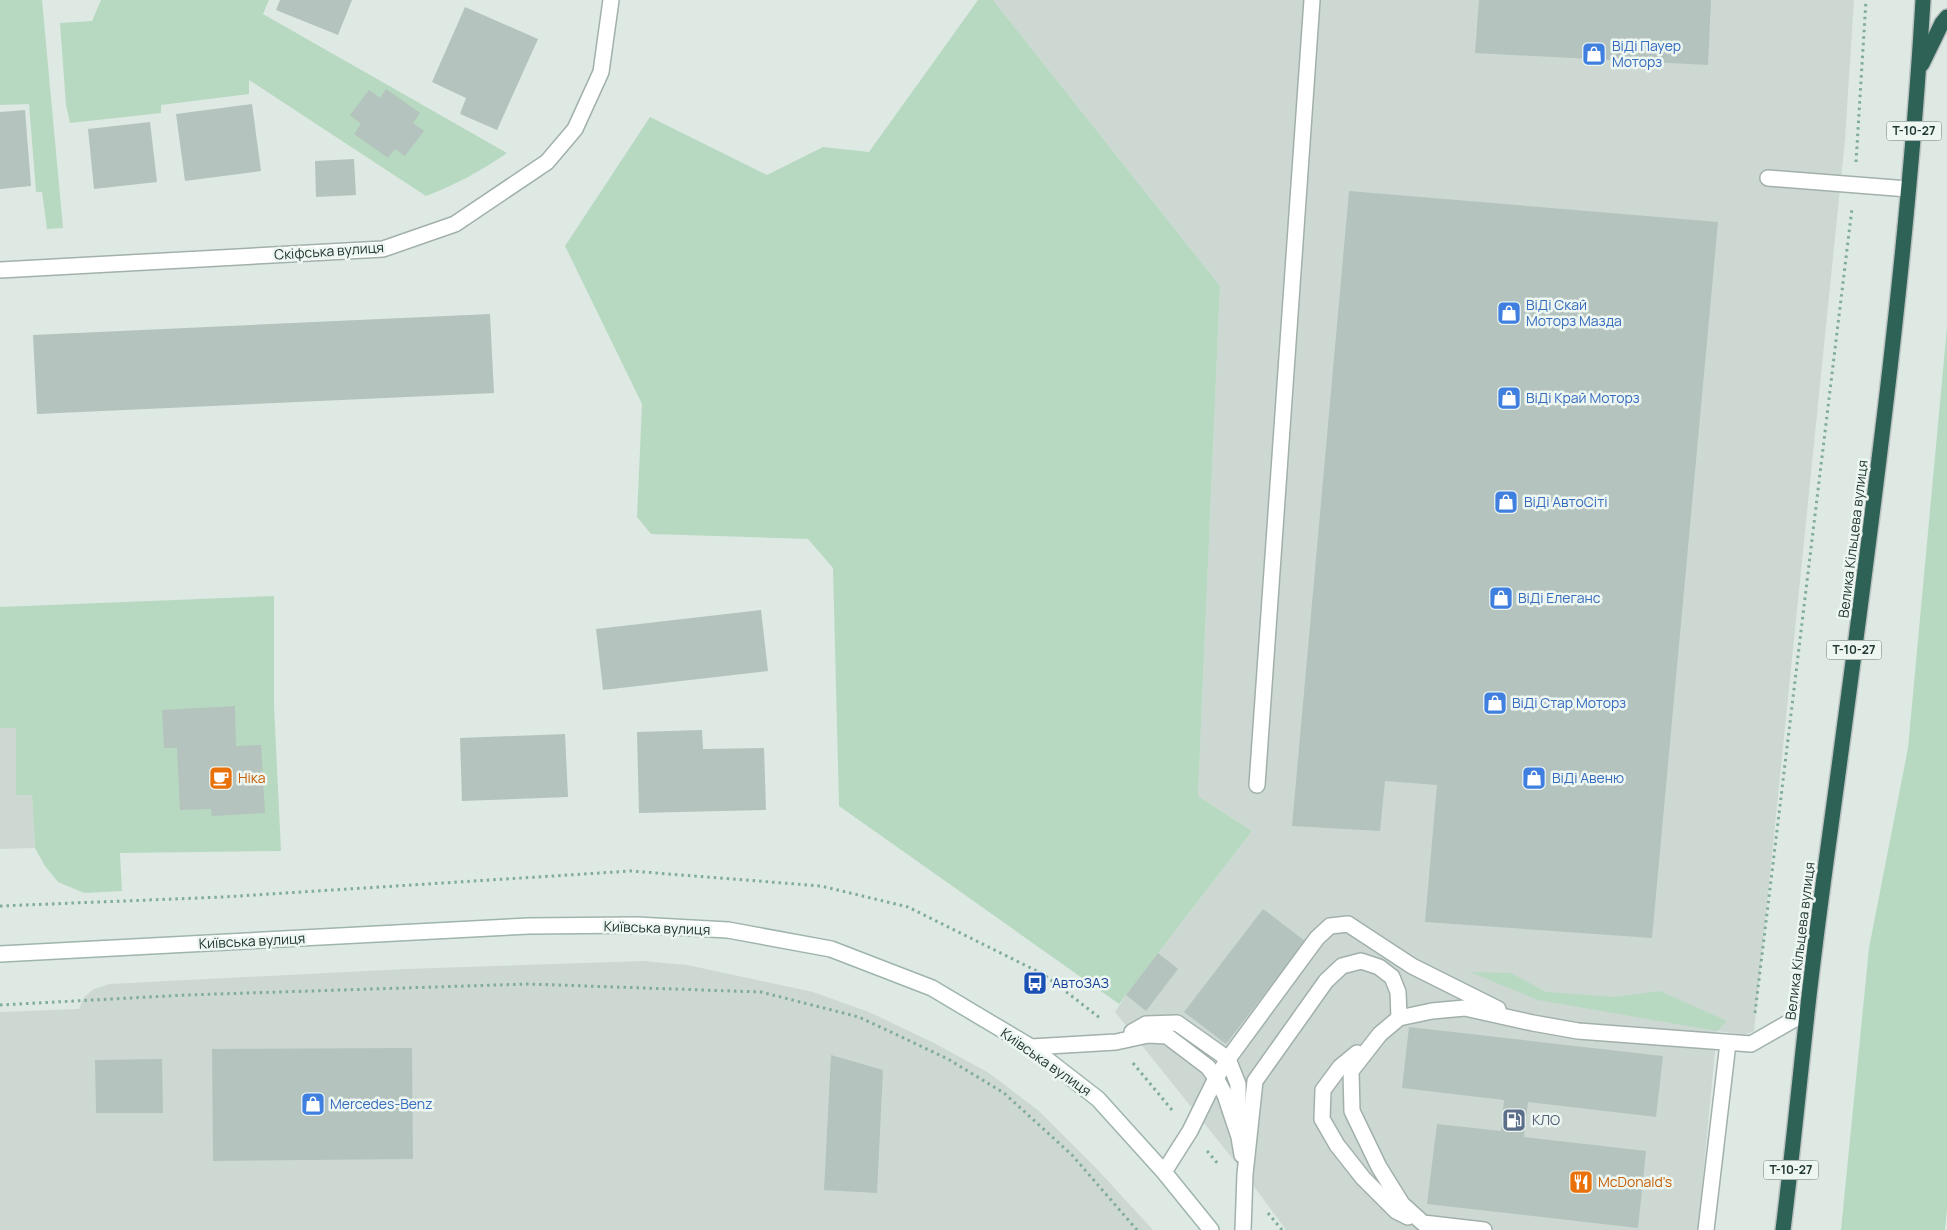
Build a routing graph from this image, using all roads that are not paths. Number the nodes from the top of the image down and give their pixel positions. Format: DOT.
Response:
graph roads {
  1 [pos="611,0"];
  2 [pos="1312,0"];
  3 [pos="1923,0"];
  4 [pos="1947,17"];
  5 [pos="1919,72"];
  6 [pos="1768,178"];
  7 [pos="1908,189"];
  8 [pos="0,270"];
  9 [pos="1257,785"];
  10 [pos="0,954"];
  11 [pos="1807,1012"];
  12 [pos="1399,1018"];
  13 [pos="1533,1023"];
  14 [pos="1380,1034"];
  15 [pos="1116,1042"];
  16 [pos="1728,1043"];
  17 [pos="1031,1048"];
  18 [pos="1228,1059"];
  19 [pos="1216,1078"];
  20 [pos="1238,1137"];
  21 [pos="1164,1172"];
  22 [pos="1245,1174"];
  23 [pos="1423,1224"];
  24 [pos="1211,1230"];
  25 [pos="1242,1230"];
  26 [pos="1484,1230"];
  27 [pos="1706,1230"];
  28 [pos="1783,1230"];
  1 -- 8 [label="main road, Скіфська вулиця"];
  2 -- 9 [label="main road"];
  3 -- 5 [label="highway, Велика Кільцева вулиця / Т-10-27"];
  4 -- 5 [label="highway"];
  5 -- 7 [label="highway, Велика Кільцева вулиця / Т-10-27"];
  6 -- 7 [label="main road"];
  7 -- 11 [label="highway, Велика Кільцева вулиця / Т-10-27"];
  10 -- 17 [label="main road, Київська вулиця"];
  11 -- 16 [label="main road"];
  11 -- 28 [label="highway, Велика Кільцева вулиця / Т-10-27"];
  12 -- 13 [label="main road"];
  12 -- 14 [label="main road"];
  12 -- 22 [label="main road"];
  13 -- 16 [label="main road"];
  13 -- 18 [label="main road"];
  14 -- 23 [label="main road"];
  14 -- 23 [label="main road"];
  15 -- 17 [label="main road"];
  15 -- 18 [label="main road"];
  15 -- 19 [label="main road"];
  16 -- 27 [label="main road"];
  17 -- 21 [label="main road, Київська вулиця"];
  18 -- 19 [label="main road"];
  18 -- 20 [label="main road"];
  19 -- 20 [label="main road"];
  19 -- 21 [label="main road"];
  20 -- 22 [label="main road"];
  21 -- 24 [label="main road, Київська вулиця"];
  22 -- 25 [label="main road"];
  23 -- 26 [label="main road"];
}
